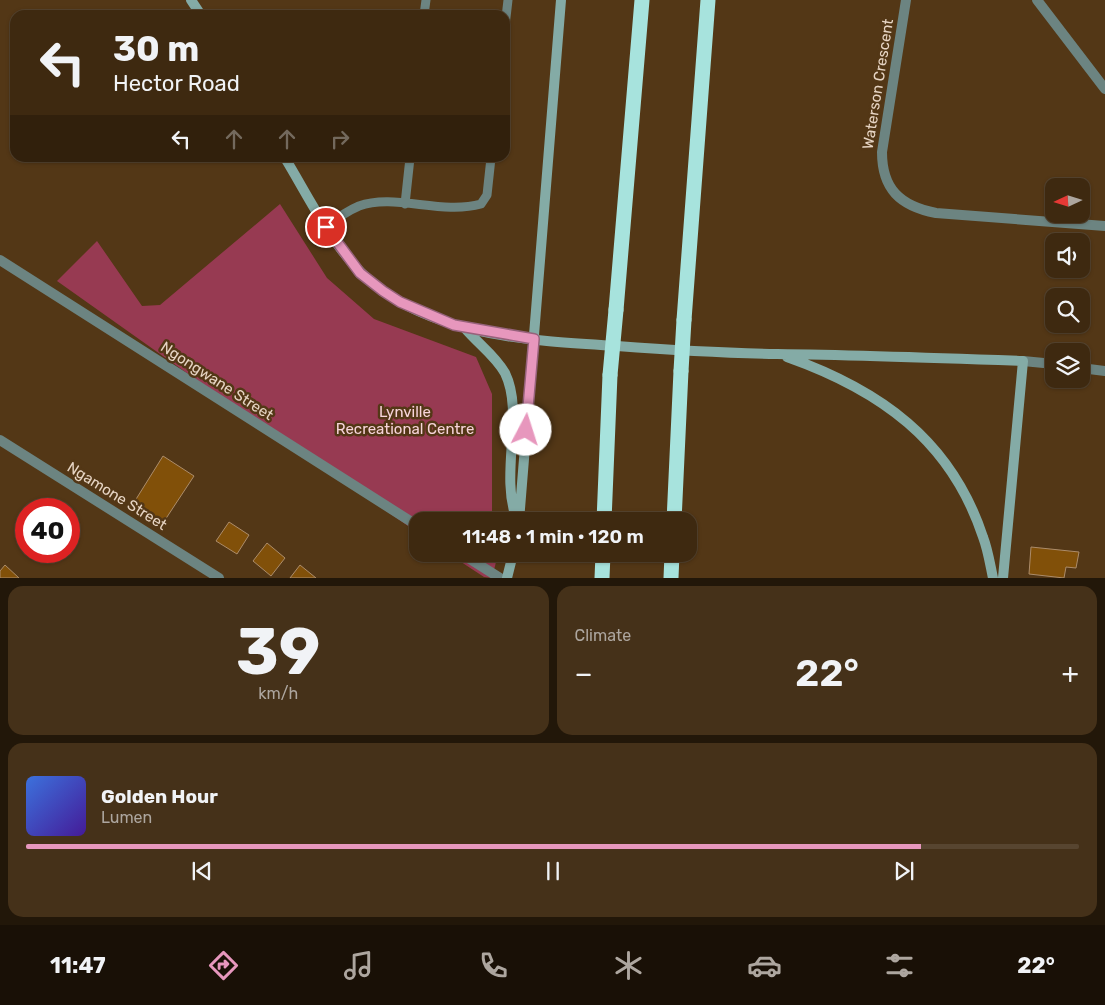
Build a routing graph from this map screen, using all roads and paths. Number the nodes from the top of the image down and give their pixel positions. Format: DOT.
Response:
graph roads {
  1 [pos="561,0"];
  2 [pos="642,0"];
  3 [pos="708,0"];
  4 [pos="906,0"];
  5 [pos="1037,0"];
  6 [pos="1105,89"];
  7 [pos="287,162"];
  8 [pos="410,162"];
  9 [pos="491,162"];
  10 [pos="405,204"];
  11 [pos="1105,226"];
  12 [pos="326,227"];
  13 [pos="0,260"];
  14 [pos="464,327"];
  15 [pos="534,339"];
  16 [pos="777,354"];
  17 [pos="1023,360"];
  18 [pos="1045,363"];
  19 [pos="1090,369"];
  20 [pos="1105,371"];
  21 [pos="0,440"];
  22 [pos="515,512"];
  23 [pos="519,512"];
  24 [pos="604,512"];
  25 [pos="674,512"];
  26 [pos="409,520"];
  27 [pos="475,562"];
  28 [pos="511,562"];
  29 [pos="603,562"];
  30 [pos="672,562"];
  31 [pos="219,578"];
  32 [pos="500,578"];
  33 [pos="507,578"];
  34 [pos="602,578"];
  35 [pos="671,578"];
  36 [pos="993,578"];
  37 [pos="1003,578"];
  1 -- 15 [label="main road"];
  2 -- 24 [label="highway, bridge"];
  3 -- 25 [label="highway, bridge"];
  4 -- 11 [label="street, Waterson Crescent"];
  5 -- 6 [label="street"];
  7 -- 12 [label="main road"];
  8 -- 10 [label="lane"];
  9 -- 10 [label="lane"];
  10 -- 12 [label="lane"];
  12 -- 14 [label="main road"];
  13 -- 26 [label="street, Ngongwane Street"];
  14 -- 15 [label="main road"];
  14 -- 22 [label="main road"];
  15 -- 16 [label="main road"];
  15 -- 23 [label="main road"];
  16 -- 17 [label="main road"];
  16 -- 36 [label="main road"];
  17 -- 18 [label="street"];
  17 -- 37 [label="main road"];
  19 -- 20 [label="street"];
  21 -- 31 [label="street, Ngamone Street"];
  27 -- 32 [label="street"];
  28 -- 33 [label="main road"];
  29 -- 34 [label="highway"];
  30 -- 35 [label="highway"];
}
